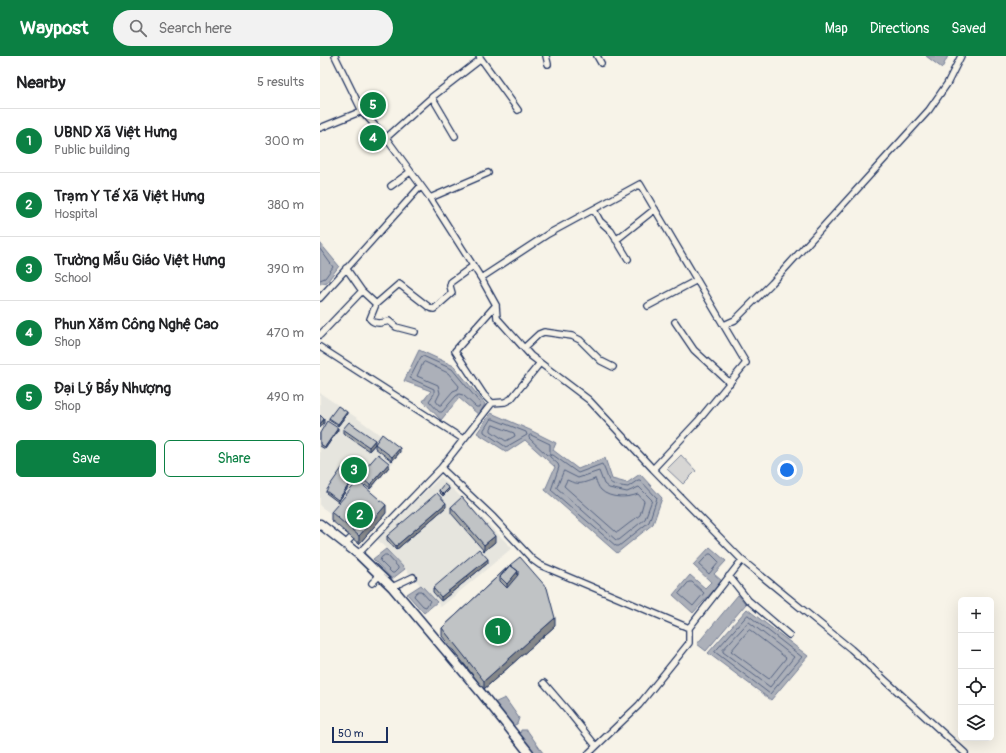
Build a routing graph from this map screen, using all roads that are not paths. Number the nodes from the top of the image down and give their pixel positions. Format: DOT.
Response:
graph roads {
  1 [pos="335,56"];
  2 [pos="546,56"];
  3 [pos="597,56"];
  4 [pos="961,56"];
  5 [pos="480,57"];
  6 [pos="601,63"];
  7 [pos="548,64"];
  8 [pos="432,97"];
  9 [pos="518,110"];
  10 [pos="362,111"];
  11 [pos="320,128"];
  12 [pos="455,136"];
  13 [pos="386,138"];
  14 [pos="410,172"];
  15 [pos="488,173"];
  16 [pos="391,186"];
  17 [pos="420,187"];
  18 [pos="430,198"];
  19 [pos="655,209"];
  20 [pos="594,210"];
  21 [pos="616,240"];
  22 [pos="628,259"];
  23 [pos="473,266"];
  24 [pos="346,268"];
  25 [pos="481,278"];
  26 [pos="697,280"];
  27 [pos="362,291"];
  28 [pos="320,298"];
  29 [pos="376,304"];
  30 [pos="496,305"];
  31 [pos="648,306"];
  32 [pos="676,322"];
  33 [pos="724,325"];
  34 [pos="415,332"];
  35 [pos="320,335"];
  36 [pos="320,347"];
  37 [pos="524,348"];
  38 [pos="540,363"];
  39 [pos="613,367"];
  40 [pos="730,383"];
  41 [pos="492,403"];
  42 [pos="463,440"];
  43 [pos="441,468"];
  44 [pos="653,469"];
  45 [pos="320,524"];
  46 [pos="352,538"];
  47 [pos="345,544"];
  48 [pos="358,554"];
  49 [pos="742,560"];
  50 [pos="380,575"];
  51 [pos="729,576"];
  52 [pos="413,577"];
  53 [pos="372,583"];
  54 [pos="392,587"];
  55 [pos="689,628"];
  56 [pos="790,635"];
  57 [pos="480,684"];
  58 [pos="544,684"];
  59 [pos="482,694"];
  60 [pos="596,746"];
  61 [pos="529,753"];
  62 [pos="589,753"];
  63 [pos="965,753"];
  1 -- 10 [label="street"];
  2 -- 7 [label="street"];
  3 -- 6 [label="street"];
  4 -- 33 [label="street"];
  5 -- 8 [label="street"];
  5 -- 9 [label="street"];
  8 -- 12 [label="street"];
  8 -- 13 [label="street"];
  10 -- 11 [label="street"];
  10 -- 13 [label="street"];
  13 -- 14 [label="street"];
  14 -- 16 [label="street"];
  14 -- 17 [label="street"];
  15 -- 18 [label="street"];
  17 -- 18 [label="street"];
  17 -- 24 [label="street"];
  18 -- 23 [label="street"];
  19 -- 20 [label="street"];
  19 -- 21 [label="street"];
  19 -- 26 [label="street"];
  20 -- 21 [label="street"];
  20 -- 25 [label="street"];
  21 -- 22 [label="street"];
  23 -- 25 [label="street"];
  23 -- 29 [label="street"];
  24 -- 27 [label="street"];
  24 -- 28 [label="street"];
  25 -- 30 [label="street"];
  26 -- 31 [label="street"];
  26 -- 33 [label="street"];
  27 -- 29 [label="street"];
  27 -- 35 [label="street"];
  29 -- 34 [label="street"];
  30 -- 37 [label="street"];
  30 -- 41 [label="street"];
  32 -- 40 [label="street"];
  33 -- 40 [label="street"];
  36 -- 42 [label="street"];
  37 -- 38 [label="street"];
  37 -- 39 [label="street"];
  38 -- 41 [label="street"];
  38 -- 44 [label="street"];
  40 -- 44 [label="street"];
  41 -- 42 [label="street"];
  42 -- 43 [label="street"];
  43 -- 48 [label="street"];
  43 -- 55 [label="street"];
  44 -- 49 [label="street"];
  45 -- 47 [label="main road"];
  46 -- 47 [label="street"];
  47 -- 48 [label="main road"];
  48 -- 50 [label="main road"];
  49 -- 51 [label="street"];
  49 -- 63 [label="street"];
  50 -- 53 [label="street"];
  50 -- 54 [label="main road"];
  51 -- 55 [label="street"];
  51 -- 56 [label="street"];
  52 -- 54 [label="street"];
  54 -- 59 [label="main road"];
  55 -- 60 [label="street"];
  57 -- 59 [label="street"];
  58 -- 60 [label="street"];
  59 -- 61 [label="main road"];
  60 -- 62 [label="street"];
}
